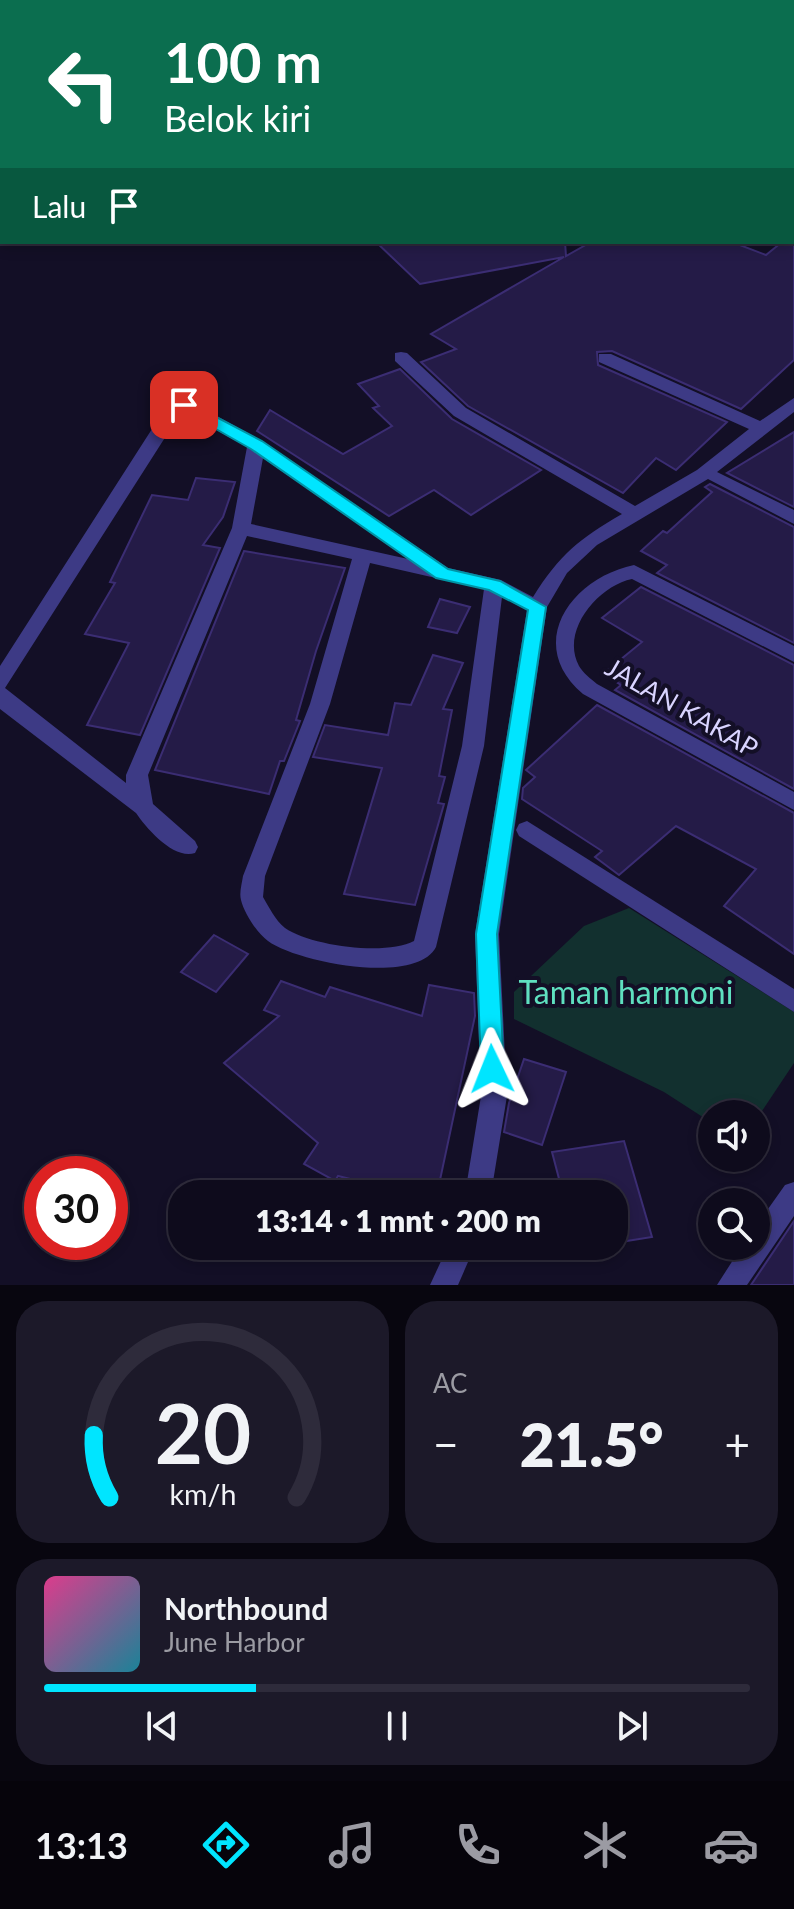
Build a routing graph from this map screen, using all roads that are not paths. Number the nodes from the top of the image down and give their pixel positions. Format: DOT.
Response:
graph roads {
  1 [pos="401,357"];
  2 [pos="605,358"];
  3 [pos="794,404"];
  4 [pos="761,428"];
  5 [pos="256,445"];
  6 [pos="717,478"];
  7 [pos="637,515"];
  8 [pos="794,518"];
  9 [pos="241,528"];
  10 [pos="363,555"];
  11 [pos="443,574"];
  12 [pos="494,585"];
  13 [pos="537,607"];
  14 [pos="794,655"];
  15 [pos="0,682"];
  16 [pos="0,694"];
  17 [pos="794,802"];
  18 [pos="141,806"];
  19 [pos="527,830"];
  20 [pos="187,847"];
  21 [pos="794,1002"];
  22 [pos="480,1180"];
  23 [pos="794,1196"];
  24 [pos="456,1260"];
  25 [pos="444,1285"];
  26 [pos="731,1285"];
  1 -- 7 [label="street"];
  2 -- 4 [label="street"];
  3 -- 4 [label="street"];
  4 -- 7 [label="street"];
  5 -- 9 [label="street"];
  5 -- 11 [label="street"];
  5 -- 15 [label="street"];
  6 -- 8 [label="street"];
  7 -- 13 [label="street"];
  9 -- 10 [label="street"];
  9 -- 18 [label="street"];
  10 -- 11 [label="street"];
  10 -- 12 [label="street"];
  11 -- 12 [label="street"];
  12 -- 13 [label="street"];
  13 -- 22 [label="street"];
  14 -- 17 [label="street, JALAN KAKAP"];
  16 -- 18 [label="street"];
  18 -- 20 [label="street"];
  19 -- 21 [label="street"];
  23 -- 26 [label="street"];
  24 -- 25 [label="street"];
}
